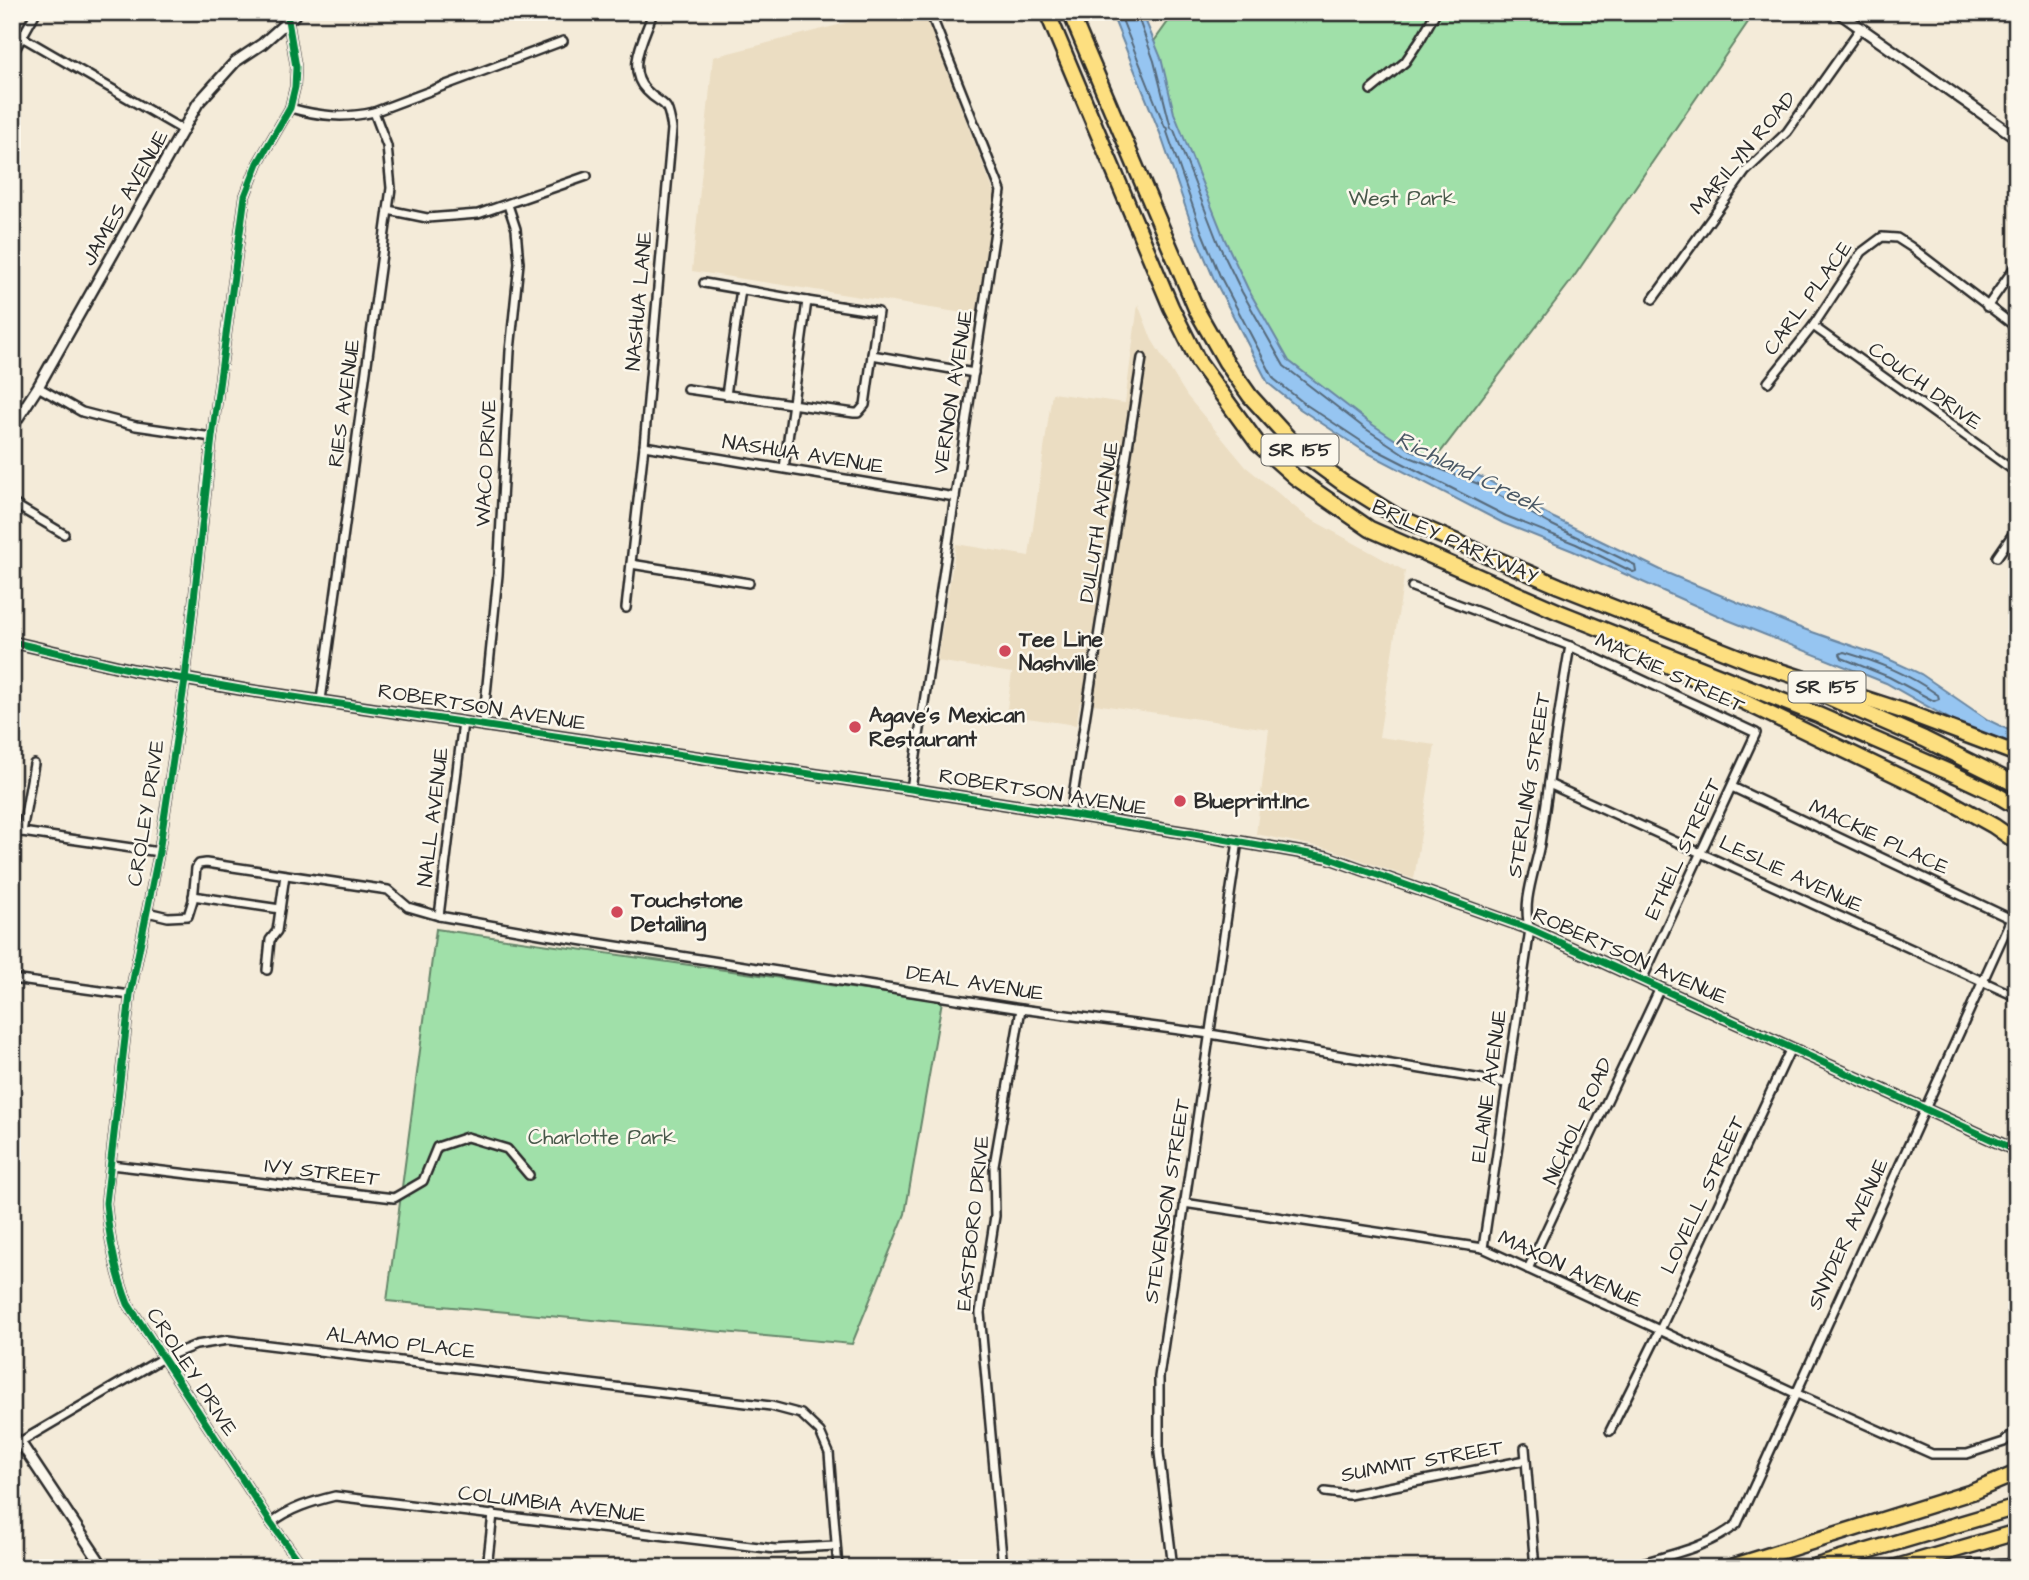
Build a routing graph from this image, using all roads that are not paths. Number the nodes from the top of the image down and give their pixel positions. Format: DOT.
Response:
graph roads {
  1 [pos="36,12"];
  2 [pos="298,12"];
  3 [pos="650,12"];
  4 [pos="930,12"];
  5 [pos="1047,12"];
  6 [pos="1070,12"];
  7 [pos="1436,12"];
  8 [pos="1838,12"];
  9 [pos="288,20"];
  10 [pos="1860,29"];
  11 [pos="22,37"];
  12 [pos="563,41"];
  13 [pos="12,55"];
  14 [pos="1371,90"];
  15 [pos="290,107"];
  16 [pos="374,112"];
  17 [pos="183,130"];
  18 [pos="2017,138"];
  19 [pos="587,176"];
  20 [pos="508,205"];
  21 [pos="388,210"];
  22 [pos="2017,264"];
  23 [pos="704,283"];
  24 [pos="741,289"];
  25 [pos="1653,299"];
  26 [pos="807,301"];
  27 [pos="1987,307"];
  28 [pos="1813,326"];
  29 [pos="2017,328"];
  30 [pos="872,355"];
  31 [pos="1142,358"];
  32 [pos="974,373"];
  33 [pos="1768,382"];
  34 [pos="38,387"];
  35 [pos="687,389"];
  36 [pos="726,394"];
  37 [pos="793,404"];
  38 [pos="15,414"];
  39 [pos="12,427"];
  40 [pos="212,437"];
  41 [pos="644,446"];
  42 [pos="784,468"];
  43 [pos="2017,473"];
  44 [pos="955,497"];
  45 [pos="12,503"];
  46 [pos="2017,528"];
  47 [pos="64,534"];
  48 [pos="1997,557"];
  49 [pos="631,564"];
  50 [pos="749,583"];
  51 [pos="1412,587"];
  52 [pos="626,608"];
  53 [pos="1559,612"];
  54 [pos="12,642"];
  55 [pos="1570,646"];
  56 [pos="1749,661"];
  57 [pos="185,680"];
  58 [pos="321,700"];
  59 [pos="463,722"];
  60 [pos="483,725"];
  61 [pos="1756,733"];
  62 [pos="2017,754"];
  63 [pos="34,764"];
  64 [pos="2011,781"];
  65 [pos="1549,784"];
  66 [pos="1732,787"];
  67 [pos="911,789"];
  68 [pos="2017,807"];
  69 [pos="1070,815"];
  70 [pos="22,832"];
  71 [pos="12,833"];
  72 [pos="1238,841"];
  73 [pos="2017,842"];
  74 [pos="159,852"];
  75 [pos="1701,852"];
  76 [pos="285,875"];
  77 [pos="193,896"];
  78 [pos="280,909"];
  79 [pos="147,912"];
  80 [pos="439,916"];
  81 [pos="2011,919"];
  82 [pos="1530,929"];
  83 [pos="267,970"];
  84 [pos="12,979"];
  85 [pos="1642,981"];
  86 [pos="1982,982"];
  87 [pos="1660,988"];
  88 [pos="130,995"];
  89 [pos="2017,997"];
  90 [pos="1021,1009"];
  91 [pos="1210,1034"];
  92 [pos="1791,1048"];
  93 [pos="1506,1083"];
  94 [pos="1924,1111"];
  95 [pos="2017,1152"];
  96 [pos="111,1165"];
  97 [pos="529,1175"];
  98 [pos="1184,1203"];
  99 [pos="1483,1248"];
  100 [pos="1528,1269"];
  101 [pos="1660,1330"];
  102 [pos="162,1359"];
  103 [pos="1795,1393"];
  104 [pos="2017,1430"];
  105 [pos="1610,1431"];
  106 [pos="16,1439"];
  107 [pos="1525,1448"];
  108 [pos="1526,1461"];
  109 [pos="2017,1473"];
  110 [pos="1325,1492"];
  111 [pos="2017,1507"];
  112 [pos="493,1514"];
  113 [pos="271,1524"];
  114 [pos="2017,1532"];
  115 [pos="836,1546"];
  116 [pos="2017,1566"];
  117 [pos="104,1568"];
  118 [pos="304,1568"];
  119 [pos="487,1568"];
  120 [pos="838,1568"];
  121 [pos="1003,1568"];
  122 [pos="1173,1568"];
  123 [pos="1535,1568"];
  124 [pos="1626,1568"];
  125 [pos="1728,1568"];
  126 [pos="1810,1568"];
  127 [pos="1894,1568"];
  128 [pos="1973,1568"];
  1 -- 11 [label="street"];
  2 -- 9 [label="street, JAMES AVENUE"];
  3 -- 41 [label="street, NASHUA LANE"];
  4 -- 32 [label="street, VERNON AVENUE"];
  5 -- 53 [label="highway, BRILEY PARKWAY / SR 155"];
  6 -- 56 [label="highway, BRILEY PARKWAY / SR 155"];
  7 -- 14 [label="street"];
  8 -- 10 [label="street"];
  9 -- 15 [label="street, CROLEY DRIVE"];
  9 -- 17 [label="street, JAMES AVENUE"];
  10 -- 18 [label="street"];
  10 -- 25 [label="street, MARILYN ROAD"];
  11 -- 13 [label="street"];
  11 -- 17 [label="street"];
  12 -- 16 [label="street"];
  15 -- 16 [label="street"];
  15 -- 40 [label="street, CROLEY DRIVE"];
  16 -- 21 [label="street, RIES AVENUE"];
  17 -- 34 [label="street, JAMES AVENUE"];
  19 -- 20 [label="street"];
  20 -- 21 [label="street"];
  20 -- 60 [label="street, WACO DRIVE"];
  21 -- 58 [label="street, RIES AVENUE"];
  22 -- 27 [label="street"];
  23 -- 24 [label="street"];
  24 -- 26 [label="street"];
  24 -- 36 [label="street"];
  26 -- 30 [label="street"];
  26 -- 37 [label="street"];
  27 -- 28 [label="street, CARL PLACE"];
  27 -- 29 [label="street, CARL PLACE"];
  28 -- 33 [label="street, CARL PLACE"];
  28 -- 43 [label="street, COUCH DRIVE"];
  30 -- 32 [label="street"];
  30 -- 37 [label="street"];
  31 -- 69 [label="street, DULUTH AVENUE"];
  32 -- 44 [label="street, VERNON AVENUE"];
  34 -- 38 [label="street, JAMES AVENUE"];
  34 -- 40 [label="street"];
  35 -- 36 [label="street"];
  36 -- 37 [label="street"];
  37 -- 42 [label="street"];
  38 -- 39 [label="street, JAMES AVENUE"];
  40 -- 57 [label="street, CROLEY DRIVE"];
  41 -- 42 [label="street, NASHUA AVENUE"];
  41 -- 49 [label="street, NASHUA LANE"];
  42 -- 44 [label="street, NASHUA AVENUE"];
  44 -- 67 [label="street, VERNON AVENUE"];
  45 -- 47 [label="street"];
  46 -- 48 [label="street"];
  49 -- 50 [label="street"];
  49 -- 52 [label="street, NASHUA LANE"];
  51 -- 55 [label="street, MACKIE STREET"];
  53 -- 68 [label="highway, BRILEY PARKWAY / SR 155"];
  53 -- 73 [label="highway"];
  54 -- 57 [label="street, ROBERTSON AVENUE"];
  55 -- 61 [label="street, MACKIE STREET"];
  55 -- 65 [label="street, STERLING STREET"];
  56 -- 62 [label="highway, BRILEY PARKWAY / SR 155"];
  56 -- 64 [label="highway"];
  57 -- 58 [label="street, ROBERTSON AVENUE"];
  57 -- 74 [label="street, CROLEY DRIVE"];
  58 -- 59 [label="street, ROBERTSON AVENUE"];
  59 -- 60 [label="street, ROBERTSON AVENUE"];
  59 -- 80 [label="street, NALL AVENUE"];
  60 -- 67 [label="street, ROBERTSON AVENUE"];
  61 -- 66 [label="street, ETHEL STREET"];
  63 -- 70 [label="street"];
  65 -- 75 [label="street, LESLIE AVENUE"];
  65 -- 82 [label="street, STERLING STREET"];
  66 -- 75 [label="street, ETHEL STREET"];
  66 -- 81 [label="street, MACKIE PLACE"];
  67 -- 69 [label="street, ROBERTSON AVENUE"];
  69 -- 72 [label="street, ROBERTSON AVENUE"];
  70 -- 71 [label="street"];
  70 -- 74 [label="street"];
  72 -- 82 [label="street, ROBERTSON AVENUE"];
  72 -- 91 [label="street, STEVENSON STREET"];
  74 -- 79 [label="street, CROLEY DRIVE"];
  75 -- 85 [label="street, ETHEL STREET"];
  75 -- 86 [label="street, LESLIE AVENUE"];
  76 -- 77 [label="street, DEAL AVENUE"];
  76 -- 78 [label="street"];
  76 -- 80 [label="street, DEAL AVENUE"];
  77 -- 78 [label="street"];
  77 -- 79 [label="street"];
  78 -- 83 [label="street"];
  79 -- 88 [label="street, CROLEY DRIVE"];
  80 -- 90 [label="street, DEAL AVENUE"];
  81 -- 86 [label="street, SNYDER AVENUE"];
  82 -- 85 [label="street, ROBERTSON AVENUE"];
  82 -- 93 [label="street, ELAINE AVENUE"];
  84 -- 88 [label="street"];
  85 -- 87 [label="street, ROBERTSON AVENUE"];
  86 -- 89 [label="street, LESLIE AVENUE"];
  86 -- 94 [label="street, SNYDER AVENUE"];
  87 -- 92 [label="street, ROBERTSON AVENUE"];
  87 -- 100 [label="street, NICHOL ROAD"];
  88 -- 96 [label="street, CROLEY DRIVE"];
  90 -- 91 [label="street, DEAL AVENUE"];
  90 -- 121 [label="street, EASTBORO DRIVE"];
  91 -- 93 [label="street, DEAL AVENUE"];
  91 -- 98 [label="street, STEVENSON STREET"];
  92 -- 94 [label="street, ROBERTSON AVENUE"];
  92 -- 101 [label="street, LOVELL STREET"];
  93 -- 99 [label="street, ELAINE AVENUE"];
  94 -- 95 [label="street, ROBERTSON AVENUE"];
  94 -- 103 [label="street, SNYDER AVENUE"];
  96 -- 97 [label="street, IVY STREET"];
  96 -- 102 [label="street, CROLEY DRIVE"];
  98 -- 99 [label="street, MAXON AVENUE"];
  98 -- 122 [label="street, STEVENSON STREET"];
  99 -- 100 [label="street, MAXON AVENUE"];
  100 -- 101 [label="street, MAXON AVENUE"];
  101 -- 103 [label="street, MAXON AVENUE"];
  101 -- 105 [label="street, LOVELL STREET"];
  102 -- 106 [label="street, ALAMO PLACE"];
  102 -- 113 [label="street, CROLEY DRIVE"];
  102 -- 115 [label="street, ALAMO PLACE"];
  103 -- 104 [label="street, MAXON AVENUE"];
  103 -- 124 [label="street, SNYDER AVENUE"];
  106 -- 117 [label="street"];
  107 -- 108 [label="street"];
  108 -- 110 [label="street, SUMMIT STREET"];
  108 -- 123 [label="street"];
  109 -- 125 [label="highway"];
  111 -- 126 [label="highway"];
  112 -- 113 [label="street, COLUMBIA AVENUE"];
  112 -- 115 [label="street, COLUMBIA AVENUE"];
  112 -- 119 [label="street"];
  113 -- 118 [label="street, CROLEY DRIVE"];
  114 -- 127 [label="highway"];
  115 -- 120 [label="street"];
  116 -- 128 [label="highway"];
}
